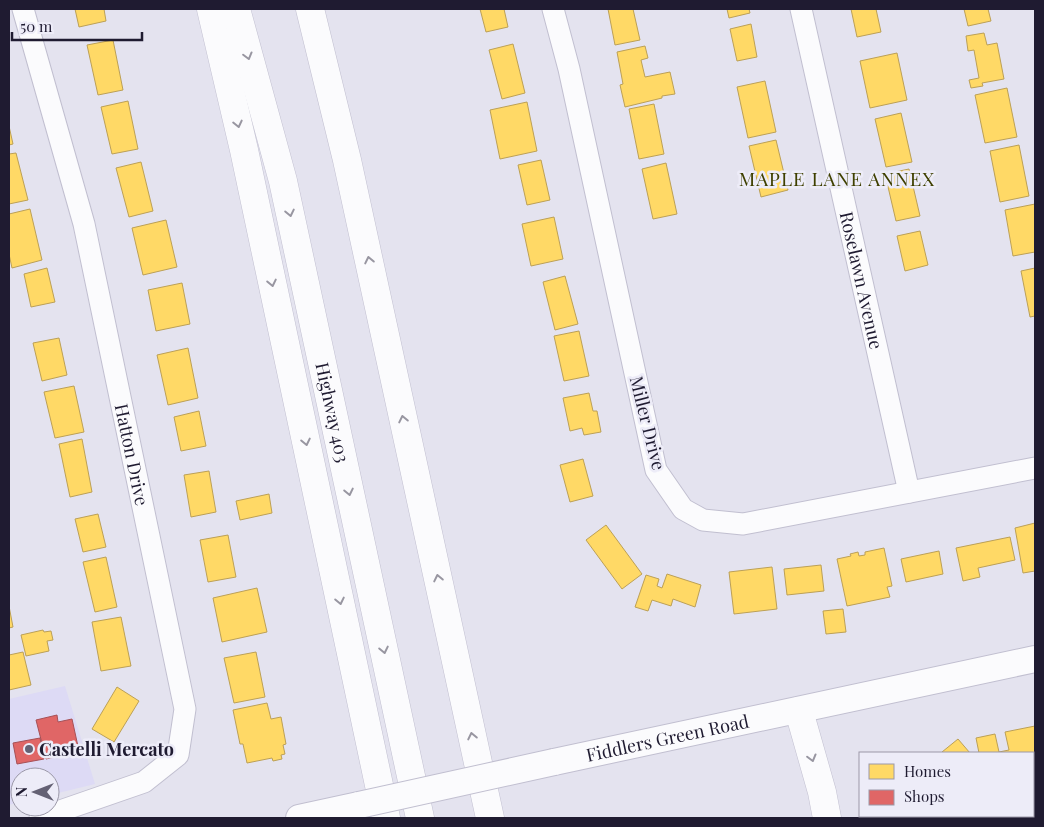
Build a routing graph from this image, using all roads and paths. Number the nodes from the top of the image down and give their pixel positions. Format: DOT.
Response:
graph roads {
  1 [pos="23,9"];
  2 [pos="211,9"];
  3 [pos="236,9"];
  4 [pos="310,9"];
  5 [pos="553,9"];
  6 [pos="801,9"];
  7 [pos="1035,468"];
  8 [pos="909,492"];
  9 [pos="1035,659"];
  10 [pos="799,711"];
  11 [pos="40,818"];
  12 [pos="299,818"];
  13 [pos="386,818"];
  14 [pos="420,818"];
  15 [pos="490,818"];
  16 [pos="827,818"];
  1 -- 11 [label="street, Hatton Drive"];
  2 -- 13 [label="highway, one-way"];
  3 -- 14 [label="highway, Highway 403, one-way"];
  15 -- 4 [label="highway, one-way"];
  5 -- 8 [label="street, Miller Drive"];
  6 -- 8 [label="street, Roselawn Avenue"];
  7 -- 8 [label="street, Miller Drive"];
  9 -- 10 [label="main road, Fiddlers Green Road"];
  10 -- 12 [label="main road, Fiddlers Green Road, bridge"];
  10 -- 16 [label="highway, one-way"];
}
